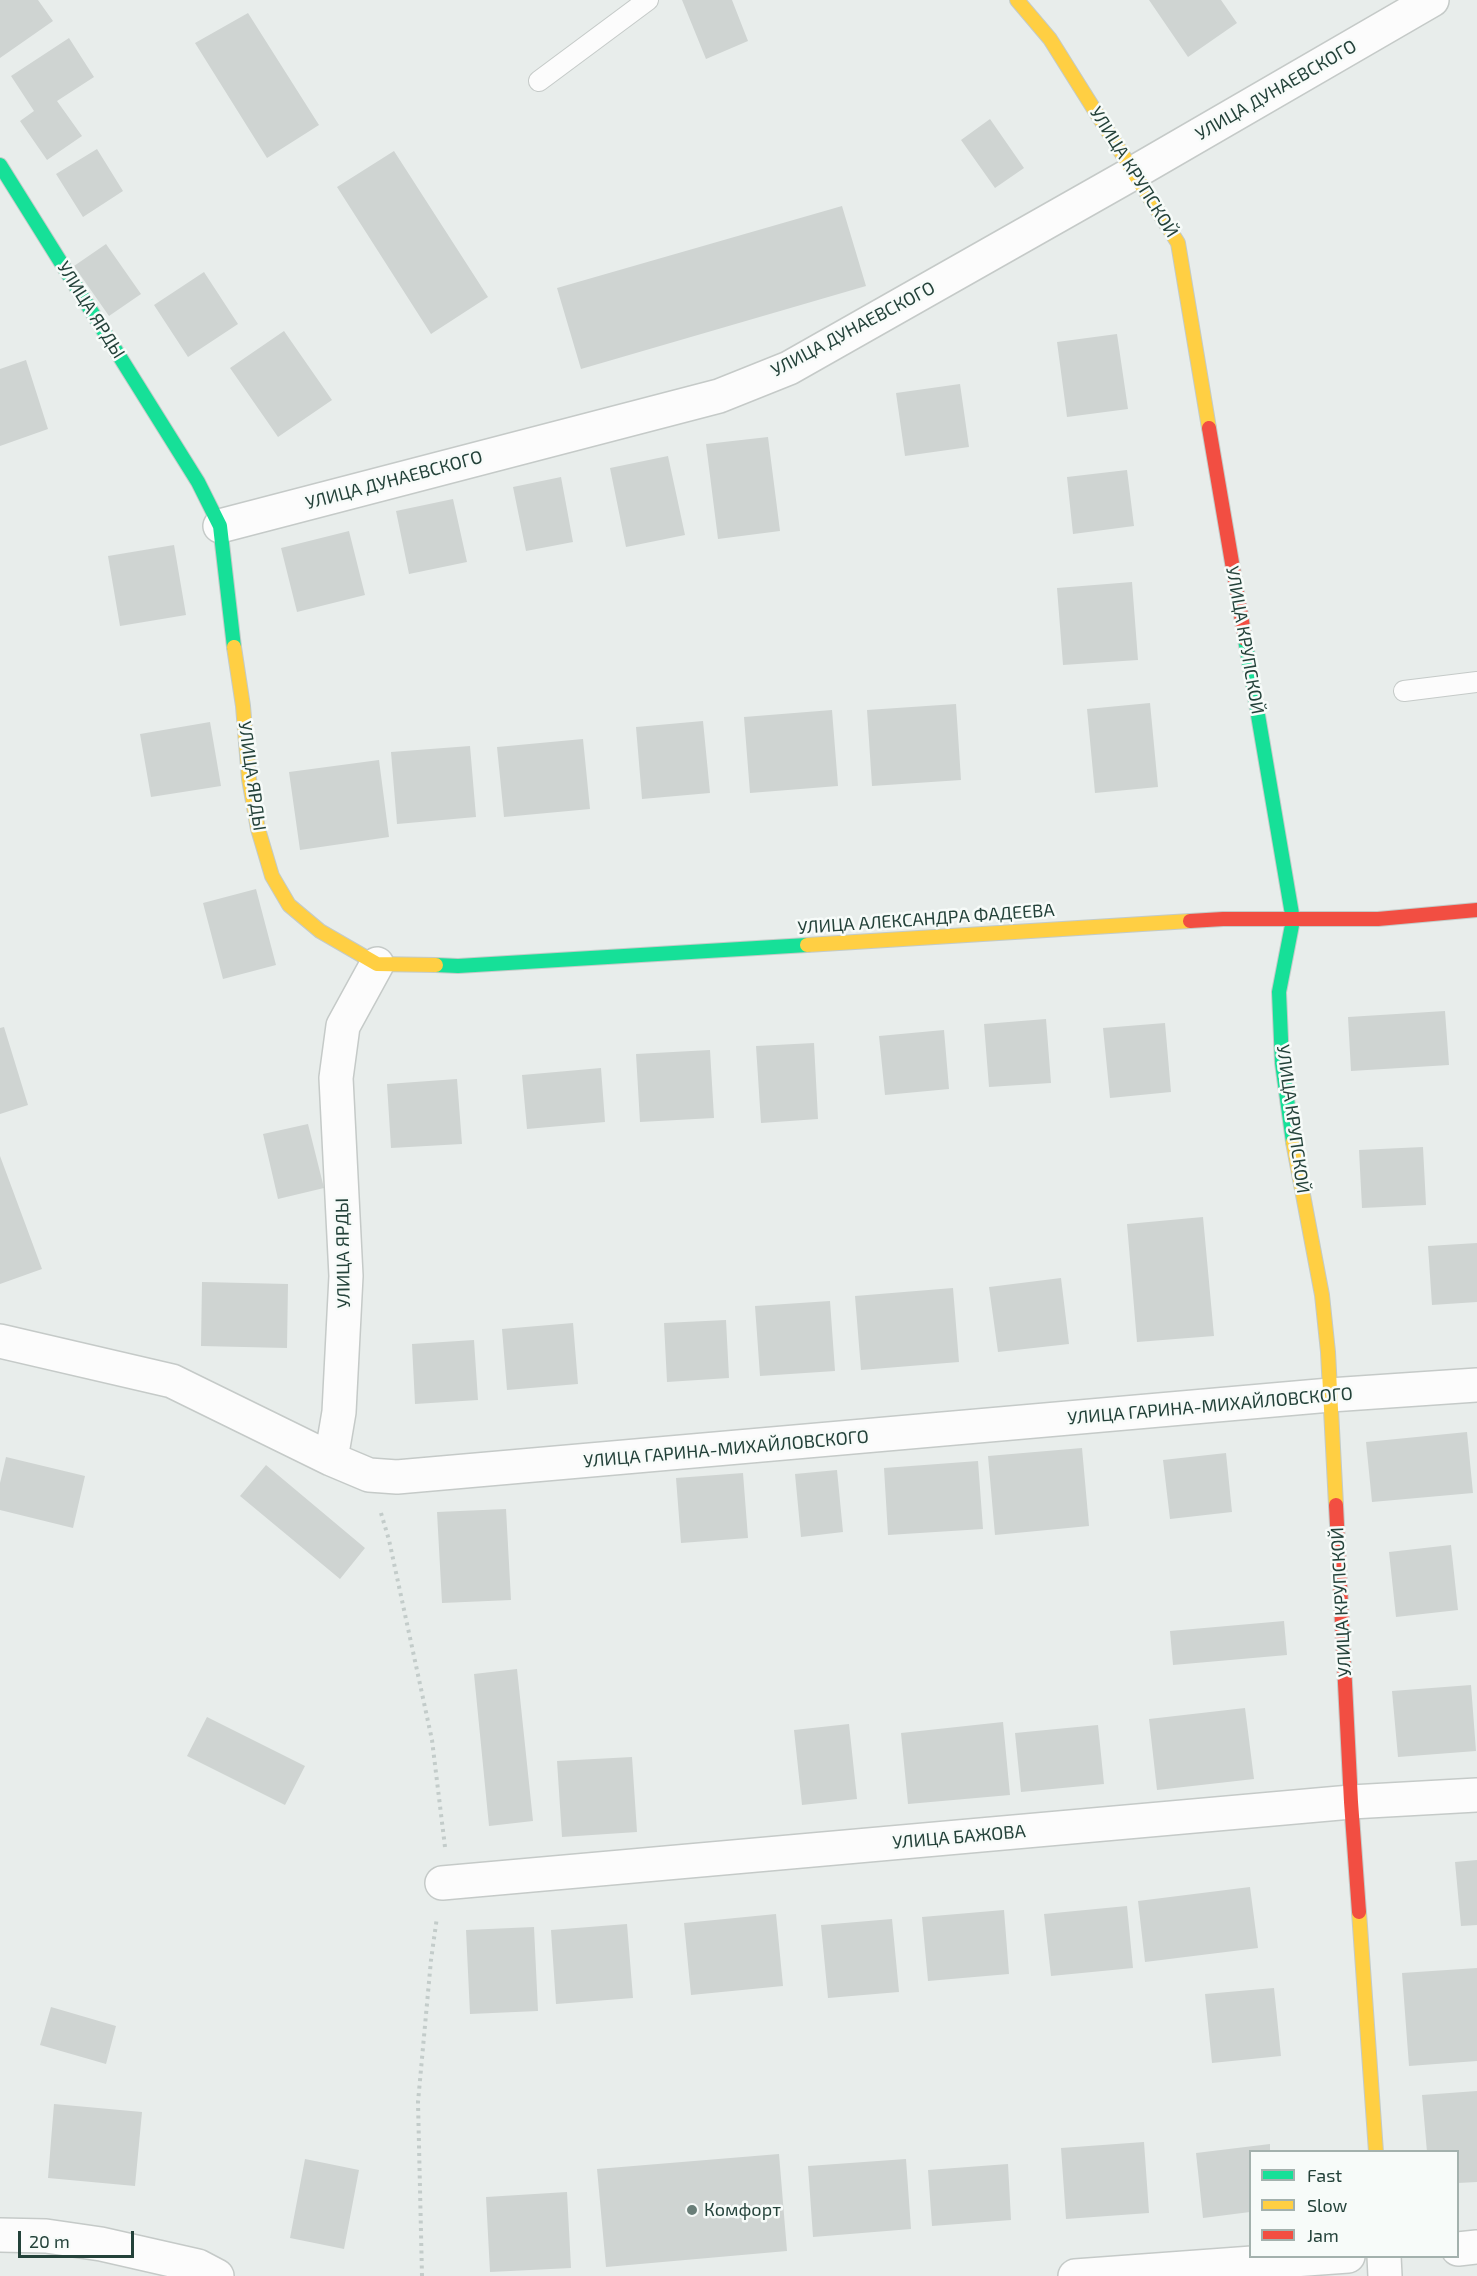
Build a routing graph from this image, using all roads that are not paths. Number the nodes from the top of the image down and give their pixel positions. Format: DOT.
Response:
graph roads {
  1 [pos="648,0"];
  2 [pos="1017,0"];
  3 [pos="1432,0"];
  4 [pos="539,81"];
  5 [pos="0,165"];
  6 [pos="1135,172"];
  7 [pos="220,526"];
  8 [pos="1477,682"];
  9 [pos="1404,691"];
  10 [pos="1477,910"];
  11 [pos="1293,920"];
  12 [pos="377,964"];
  13 [pos="0,1341"];
  14 [pos="1477,1385"];
  15 [pos="1330,1395"];
  16 [pos="331,1460"];
  17 [pos="1477,1795"];
  18 [pos="1351,1802"];
  19 [pos="442,1884"];
  20 [pos="1376,2150"];
  21 [pos="0,2235"];
  22 [pos="1477,2247"];
  23 [pos="1459,2249"];
  24 [pos="1321,2258"];
  25 [pos="1384,2258"];
  26 [pos="217,2276"];
  27 [pos="1075,2276"];
  28 [pos="1385,2276"];
  1 -- 4 [label="lane"];
  2 -- 6 [label="street, УЛИЦА КРУПСКОЙ"];
  3 -- 6 [label="street, УЛИЦА ДУНАЕВСКОГО"];
  5 -- 7 [label="street, УЛИЦА ЯРДЫ"];
  6 -- 7 [label="street, УЛИЦА ДУНАЕВСКОГО"];
  6 -- 11 [label="street, УЛИЦА КРУПСКОЙ"];
  7 -- 12 [label="street, УЛИЦА ЯРДЫ"];
  8 -- 9 [label="lane"];
  10 -- 11 [label="street, УЛИЦА АЛЕКСАНДРА ФАДЕЕВА"];
  11 -- 12 [label="street, УЛИЦА АЛЕКСАНДРА ФАДЕЕВА"];
  11 -- 15 [label="street, УЛИЦА КРУПСКОЙ"];
  12 -- 16 [label="street, УЛИЦА ЯРДЫ"];
  13 -- 16 [label="street, УЛИЦА ГАРИНА-МИХАЙЛОВСКОГО"];
  14 -- 15 [label="street, УЛИЦА ГАРИНА-МИХАЙЛОВСКОГО"];
  15 -- 16 [label="street, УЛИЦА ГАРИНА-МИХАЙЛОВСКОГО"];
  15 -- 18 [label="street, УЛИЦА КРУПСКОЙ"];
  17 -- 18 [label="street, УЛИЦА БАЖОВА"];
  18 -- 19 [label="street, УЛИЦА БАЖОВА"];
  18 -- 20 [label="street, УЛИЦА КРУПСКОЙ"];
  21 -- 26 [label="street"];
  22 -- 23 [label="street"];
  24 -- 27 [label="street"];
  25 -- 28 [label="street"];
}
